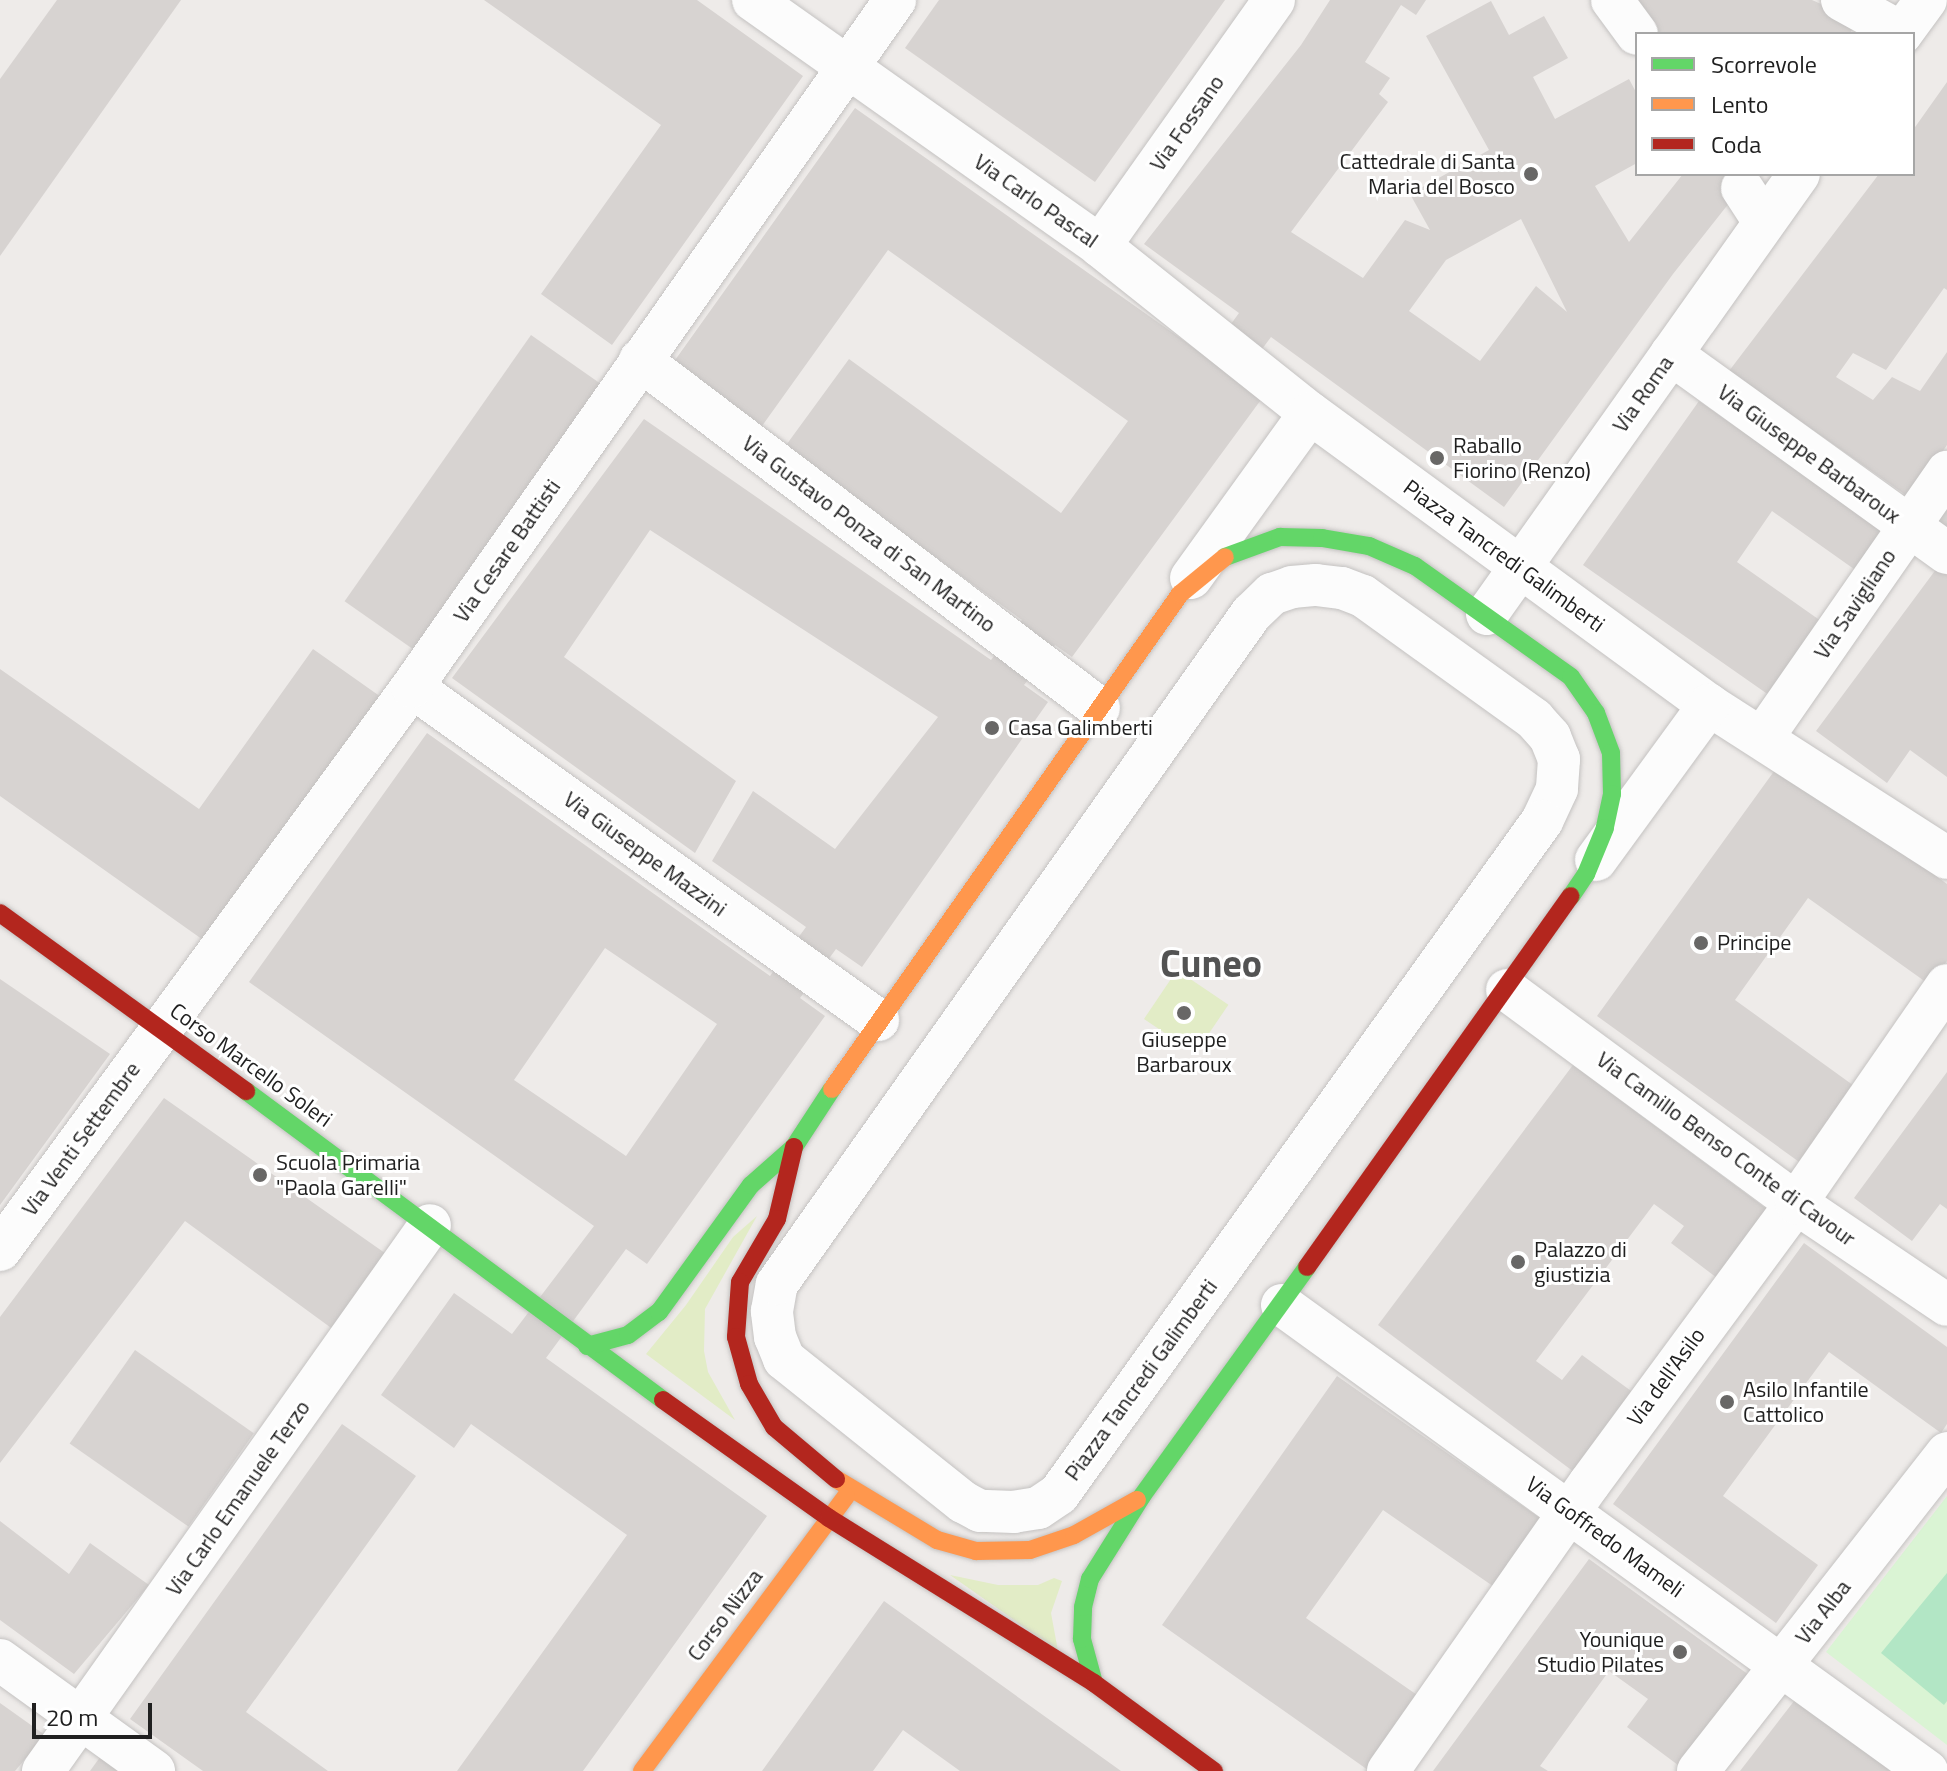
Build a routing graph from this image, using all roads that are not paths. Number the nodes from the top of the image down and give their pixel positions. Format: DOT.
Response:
graph roads {
  1 [pos="753,0"];
  2 [pos="895,0"];
  3 [pos="1274,0"];
  4 [pos="1612,0"];
  5 [pos="1842,0"];
  6 [pos="1926,0"];
  7 [pos="1636,32"];
  8 [pos="1899,32"];
  9 [pos="1902,32"];
  10 [pos="847,69"];
  11 [pos="1798,176"];
  12 [pos="1742,188"];
  13 [pos="1764,222"];
  14 [pos="1100,246"];
  15 [pos="1671,354"];
  16 [pos="640,360"];
  17 [pos="1310,413"];
  18 [pos="1947,472"];
  19 [pos="1909,526"];
  20 [pos="1947,553"];
  21 [pos="1519,568"];
  22 [pos="1180,594"];
  23 [pos="1382,609"];
  24 [pos="1487,614"];
  25 [pos="412,687"];
  26 [pos="1709,705"];
  27 [pos="1099,708"];
  28 [pos="1763,737"];
  29 [pos="1947,858"];
  30 [pos="1586,874"];
  31 [pos="0,913"];
  32 [pos="1947,985"];
  33 [pos="1507,990"];
  34 [pos="878,1020"];
  35 [pos="162,1029"];
  36 [pos="794,1147"];
  37 [pos="1796,1203"];
  38 [pos="430,1225"];
  39 [pos="0,1250"];
  40 [pos="1282,1305"];
  41 [pos="1947,1305"];
  42 [pos="587,1346"];
  43 [pos="1947,1453"];
  44 [pos="849,1490"];
  45 [pos="1142,1496"];
  46 [pos="1571,1512"];
  47 [pos="829,1518"];
  48 [pos="0,1660"];
  49 [pos="1783,1664"];
  50 [pos="1094,1683"];
  51 [pos="80,1719"];
  52 [pos="43,1771"];
  53 [pos="154,1771"];
  54 [pos="642,1771"];
  55 [pos="1214,1771"];
  56 [pos="1388,1771"];
  57 [pos="1698,1771"];
  58 [pos="1927,1771"];
  1 -- 10 [label="street, Via Carlo Pascal"];
  2 -- 10 [label="street, Via Cesare Battisti"];
  3 -- 14 [label="street, Via Fossano"];
  4 -- 7 [label="street"];
  5 -- 8 [label="street"];
  6 -- 9 [label="street"];
  10 -- 14 [label="street, Via Carlo Pascal"];
  10 -- 16 [label="street, Via Cesare Battisti"];
  11 -- 13 [label="street, Via Roma"];
  12 -- 13 [label="street"];
  13 -- 15 [label="street, Via Roma"];
  14 -- 17 [label="street, Via Carlo Pascal"];
  15 -- 19 [label="street, Via Giuseppe Barbaroux"];
  15 -- 21 [label="street, Via Roma"];
  16 -- 25 [label="street, Via Cesare Battisti"];
  16 -- 27 [label="street, Via Gustavo Ponza di San Martino"];
  17 -- 21 [label="street, Piazza Tancredi Galimberti"];
  17 -- 22 [label="street"];
  18 -- 19 [label="street, Via Savigliano"];
  19 -- 20 [label="street, Via Giuseppe Barbaroux"];
  19 -- 28 [label="street, Via Savigliano"];
  21 -- 24 [label="street, Via Roma"];
  21 -- 26 [label="street, Piazza Tancredi Galimberti"];
  22 -- 24 [label="street"];
  22 -- 27 [label="street"];
  23 -- 23 [label="street, Piazza Tancredi Galimberti"];
  24 -- 30 [label="street"];
  25 -- 34 [label="street, Via Giuseppe Mazzini"];
  25 -- 35 [label="street, Via Cesare Battisti"];
  26 -- 28 [label="street, Piazza Tancredi Galimberti"];
  26 -- 30 [label="street"];
  27 -- 34 [label="street"];
  28 -- 29 [label="street, Piazza Tancredi Galimberti"];
  30 -- 33 [label="street"];
  31 -- 35 [label="street, Corso Marcello Soleri"];
  32 -- 37 [label="street, Via dell'Asilo"];
  33 -- 37 [label="street, Via Camillo Benso Conte di Cavour"];
  33 -- 40 [label="street"];
  34 -- 36 [label="street"];
  35 -- 38 [label="street, Corso Marcello Soleri"];
  35 -- 39 [label="street, Via Venti Settembre"];
  36 -- 42 [label="street"];
  36 -- 44 [label="street"];
  37 -- 41 [label="street, Via Camillo Benso Conte di Cavour"];
  37 -- 46 [label="street, Via dell'Asilo"];
  38 -- 42 [label="street, Corso Marcello Soleri"];
  38 -- 51 [label="street, Via Carlo Emanuele Terzo"];
  40 -- 45 [label="street"];
  40 -- 46 [label="street, Via Goffredo Mameli"];
  42 -- 47 [label="street"];
  43 -- 49 [label="street, Via Alba"];
  44 -- 45 [label="street"];
  44 -- 47 [label="street, Corso Nizza"];
  45 -- 50 [label="street"];
  46 -- 49 [label="street, Via Goffredo Mameli"];
  46 -- 56 [label="street, Via dell'Asilo"];
  47 -- 50 [label="street"];
  47 -- 54 [label="street, Corso Nizza"];
  48 -- 51 [label="street"];
  49 -- 57 [label="street, Via Alba"];
  49 -- 58 [label="street, Via Goffredo Mameli"];
  50 -- 55 [label="street"];
  51 -- 52 [label="street, Via Carlo Emanuele Terzo"];
  51 -- 53 [label="street"];
}
